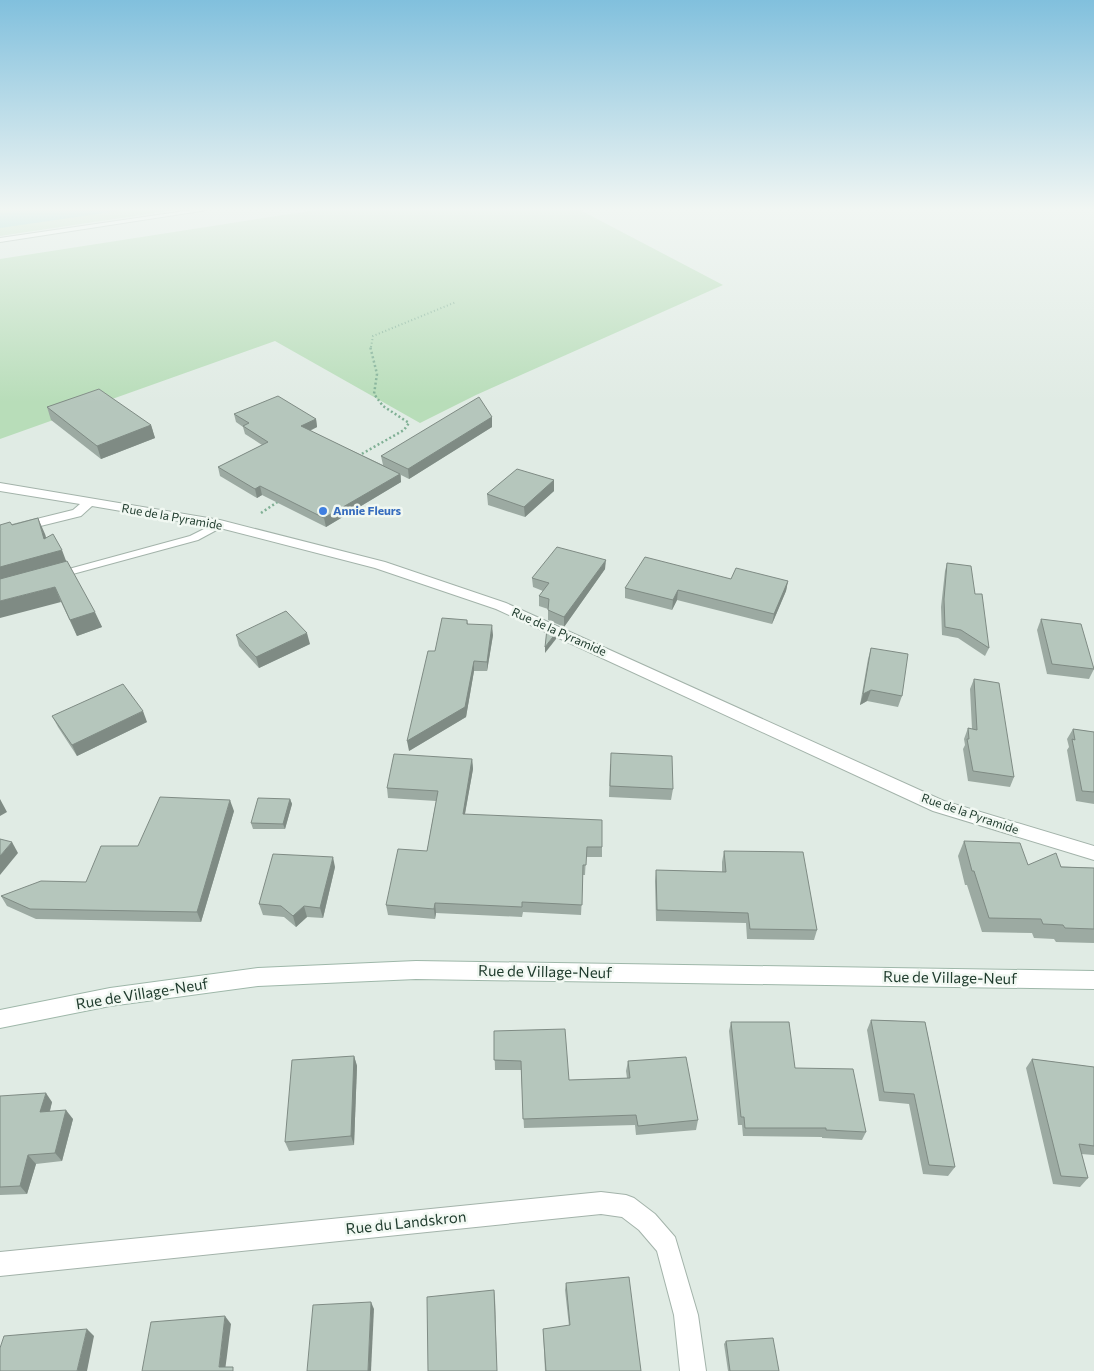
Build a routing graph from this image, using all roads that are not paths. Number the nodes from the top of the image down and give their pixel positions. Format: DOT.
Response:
graph roads {
  1 [pos="0,487"];
  2 [pos="90,502"];
  3 [pos="220,524"];
  4 [pos="0,532"];
  5 [pos="46,578"];
  6 [pos="1094,853"];
  7 [pos="1094,980"];
  8 [pos="0,1019"];
  9 [pos="0,1264"];
  10 [pos="693,1371"];
  1 -- 2 [label="street, Rue de la Pyramide"];
  2 -- 3 [label="street, Rue de la Pyramide"];
  2 -- 4 [label="street"];
  3 -- 5 [label="lane"];
  3 -- 6 [label="street, Rue de la Pyramide"];
  7 -- 8 [label="street, Rue de Village-Neuf"];
  9 -- 10 [label="street, Rue du Landskron"];
}
